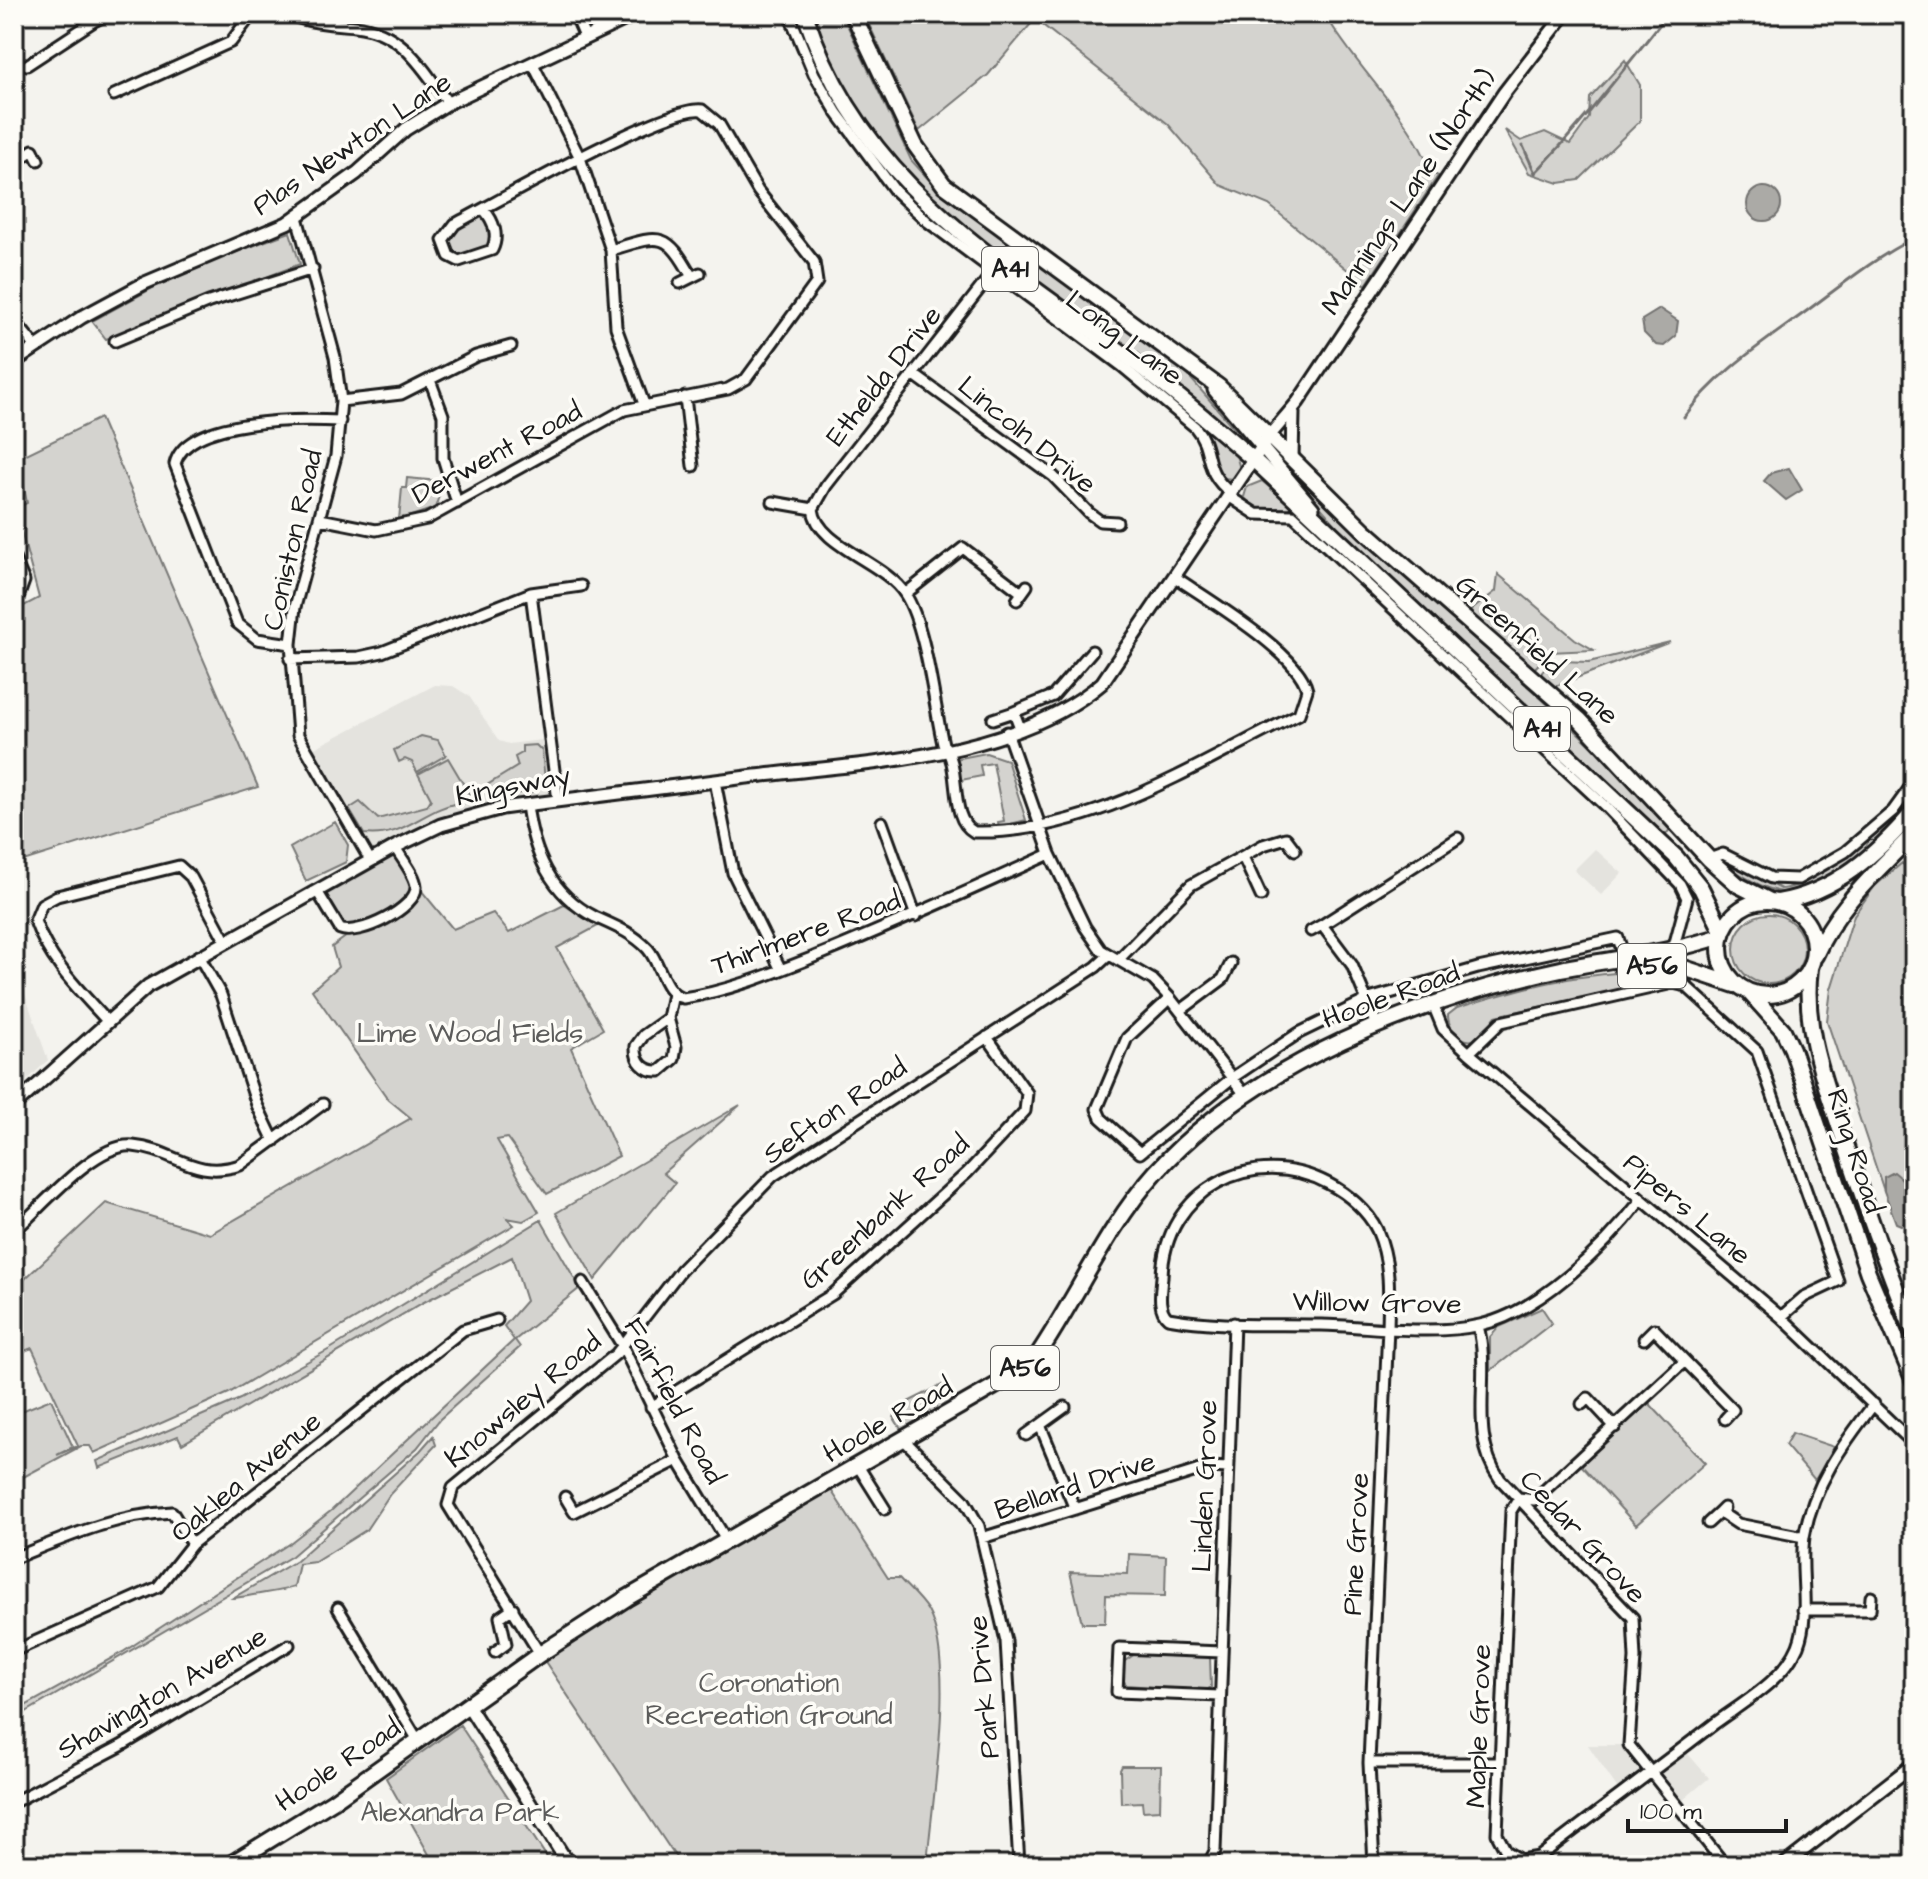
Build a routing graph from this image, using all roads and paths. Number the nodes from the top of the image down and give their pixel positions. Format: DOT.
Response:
graph roads {
  1 [pos="108,14"];
  2 [pos="252,14"];
  3 [pos="287,14"];
  4 [pos="575,14"];
  5 [pos="636,14"];
  6 [pos="789,14"];
  7 [pos="805,14"];
  8 [pos="853,14"];
  9 [pos="1565,14"];
  10 [pos="92,18"];
  11 [pos="585,37"];
  12 [pos="533,64"];
  13 [pos="27,65"];
  14 [pos="114,95"];
  15 [pos="448,103"];
  16 [pos="580,158"];
  17 [pos="38,160"];
  18 [pos="14,163"];
  19 [pos="484,210"];
  20 [pos="297,217"];
  21 [pos="611,250"];
  22 [pos="313,269"];
  23 [pos="993,272"];
  24 [pos="680,283"];
  25 [pos="14,320"];
  26 [pos="115,341"];
  27 [pos="35,346"];
  28 [pos="511,346"];
  29 [pos="14,362"];
  30 [pos="1197,371"];
  31 [pos="913,374"];
  32 [pos="430,380"];
  33 [pos="685,397"];
  34 [pos="341,401"];
  35 [pos="1298,402"];
  36 [pos="644,404"];
  37 [pos="340,421"];
  38 [pos="1270,435"];
  39 [pos="1258,454"];
  40 [pos="1292,458"];
  41 [pos="693,466"];
  42 [pos="1231,496"];
  43 [pos="773,502"];
  44 [pos="457,503"];
  45 [pos="813,509"];
  46 [pos="320,519"];
  47 [pos="1117,522"];
  48 [pos="14,558"];
  49 [pos="1175,577"];
  50 [pos="581,586"];
  51 [pos="531,593"];
  52 [pos="1022,593"];
  53 [pos="905,594"];
  54 [pos="14,596"];
  55 [pos="291,644"];
  56 [pos="290,659"];
  57 [pos="1091,659"];
  58 [pos="1014,712"];
  59 [pos="993,719"];
  60 [pos="1020,728"];
  61 [pos="1007,732"];
  62 [pos="947,749"];
  63 [pos="715,781"];
  64 [pos="1914,782"];
  65 [pos="558,801"];
  66 [pos="527,805"];
  67 [pos="1914,811"];
  68 [pos="882,822"];
  69 [pos="1038,824"];
  70 [pos="1914,833"];
  71 [pos="1458,838"];
  72 [pos="395,847"];
  73 [pos="1295,850"];
  74 [pos="1050,854"];
  75 [pos="1244,859"];
  76 [pos="1709,859"];
  77 [pos="370,860"];
  78 [pos="317,891"];
  79 [pos="1261,896"];
  80 [pos="1774,901"];
  81 [pos="916,916"];
  82 [pos="1322,925"];
  83 [pos="1311,931"];
  84 [pos="1722,934"];
  85 [pos="226,942"];
  86 [pos="1673,950"];
  87 [pos="199,956"];
  88 [pos="1114,957"];
  89 [pos="1625,959"];
  90 [pos="1231,963"];
  91 [pos="1811,965"];
  92 [pos="1562,969"];
  93 [pos="781,970"];
  94 [pos="1744,989"];
  95 [pos="673,994"];
  96 [pos="1170,998"];
  97 [pos="1369,999"];
  98 [pos="1434,1007"];
  99 [pos="1180,1011"];
  100 [pos="668,1018"];
  101 [pos="107,1021"];
  102 [pos="1377,1025"];
  103 [pos="987,1037"];
  104 [pos="1469,1053"];
  105 [pos="1232,1078"];
  106 [pos="1246,1096"];
  107 [pos="323,1104"];
  108 [pos="14,1106"];
  109 [pos="274,1141"];
  110 [pos="1641,1200"];
  111 [pos="15,1229"];
  112 [pos="583,1282"];
  113 [pos="1164,1314"];
  114 [pos="1781,1317"];
  115 [pos="497,1320"];
  116 [pos="1234,1323"];
  117 [pos="1478,1326"];
  118 [pos="1388,1327"];
  119 [pos="1914,1333"];
  120 [pos="1644,1339"];
  121 [pos="622,1345"];
  122 [pos="1685,1361"];
  123 [pos="1914,1381"];
  124 [pos="1582,1404"];
  125 [pos="1874,1404"];
  126 [pos="651,1407"];
  127 [pos="1065,1407"];
  128 [pos="1725,1419"];
  129 [pos="1040,1425"];
  130 [pos="1615,1427"];
  131 [pos="1026,1435"];
  132 [pos="905,1441"];
  133 [pos="1914,1444"];
  134 [pos="678,1460"];
  135 [pos="858,1466"];
  136 [pos="1228,1468"];
  137 [pos="565,1497"];
  138 [pos="1519,1498"];
  139 [pos="885,1509"];
  140 [pos="1075,1509"];
  141 [pos="1708,1523"];
  142 [pos="1804,1537"];
  143 [pos="982,1538"];
  144 [pos="727,1541"];
  145 [pos="192,1544"];
  146 [pos="14,1558"];
  147 [pos="1871,1597"];
  148 [pos="338,1608"];
  149 [pos="513,1608"];
  150 [pos="1803,1610"];
  151 [pos="289,1645"];
  152 [pos="14,1651"];
  153 [pos="495,1652"];
  154 [pos="1222,1652"];
  155 [pos="540,1654"];
  156 [pos="1220,1696"];
  157 [pos="469,1707"];
  158 [pos="419,1742"];
  159 [pos="1369,1763"];
  160 [pos="1500,1763"];
  161 [pos="1914,1764"];
  162 [pos="1651,1775"];
  163 [pos="14,1802"];
  164 [pos="229,1865"];
  165 [pos="569,1865"];
  166 [pos="1019,1865"];
  167 [pos="1208,1865"];
  168 [pos="1374,1865"];
  169 [pos="1725,1865"];
  170 [pos="1784,1865"];
  1 -- 10 [label="street"];
  2 -- 14 [label="street"];
  3 -- 15 [label="street"];
  4 -- 11 [label="street"];
  5 -- 11 [label="street, Plas Newton Lane"];
  6 -- 23 [label="street, Long Lane"];
  7 -- 39 [label="highway, Long Lane / A41"];
  8 -- 30 [label="highway, Long Lane / A41"];
  9 -- 35 [label="street, Mannings Lane (North)"];
  10 -- 13 [label="street"];
  11 -- 12 [label="street, Plas Newton Lane"];
  12 -- 15 [label="street, Plas Newton Lane"];
  12 -- 16 [label="street"];
  15 -- 20 [label="street, Plas Newton Lane"];
  16 -- 19 [label="street"];
  16 -- 21 [label="street"];
  16 -- 33 [label="street, Derwent Road"];
  17 -- 18 [label="street"];
  19 -- 19 [label="street"];
  20 -- 22 [label="street, Coniston Road"];
  20 -- 27 [label="street, Plas Newton Lane"];
  21 -- 24 [label="street"];
  21 -- 36 [label="street"];
  22 -- 26 [label="street"];
  22 -- 34 [label="street, Coniston Road"];
  23 -- 31 [label="street, Ethelda Drive"];
  23 -- 42 [label="street, Long Lane"];
  25 -- 27 [label="street"];
  27 -- 29 [label="street, Plas Newton Lane"];
  28 -- 32 [label="street"];
  30 -- 38 [label="highway, Long Lane / A41"];
  30 -- 39 [label="street"];
  31 -- 45 [label="street, Ethelda Drive"];
  31 -- 47 [label="street, Lincoln Drive"];
  32 -- 34 [label="street"];
  32 -- 44 [label="street"];
  33 -- 36 [label="street, Derwent Road"];
  33 -- 41 [label="street"];
  34 -- 37 [label="street, Coniston Road"];
  35 -- 38 [label="street, Mannings Lane (North)"];
  35 -- 40 [label="street, Mannings Lane (North)"];
  36 -- 44 [label="street, Derwent Road"];
  37 -- 46 [label="street, Coniston Road"];
  37 -- 55 [label="street"];
  38 -- 39 [label="street, Mannings Lane (North)"];
  38 -- 40 [label="highway, Greenfield Lane / A41"];
  39 -- 42 [label="street, Mannings Lane (North)"];
  39 -- 84 [label="highway, Greenfield Lane / A41"];
  40 -- 76 [label="highway, Greenfield Lane / A41"];
  42 -- 49 [label="street, Mannings Lane (North)"];
  42 -- 86 [label="street"];
  43 -- 45 [label="street"];
  44 -- 46 [label="street, Derwent Road"];
  45 -- 53 [label="street"];
  46 -- 55 [label="street, Coniston Road"];
  48 -- 54 [label="street"];
  49 -- 60 [label="street, Kingsway"];
  49 -- 69 [label="street"];
  50 -- 51 [label="street"];
  51 -- 56 [label="street"];
  51 -- 65 [label="street"];
  52 -- 53 [label="street"];
  53 -- 62 [label="street"];
  55 -- 56 [label="street, Coniston Road"];
  56 -- 77 [label="street, Coniston Road"];
  57 -- 58 [label="street"];
  58 -- 59 [label="street"];
  58 -- 60 [label="street"];
  60 -- 61 [label="street, Kingsway"];
  61 -- 62 [label="street, Kingsway"];
  61 -- 69 [label="street"];
  62 -- 63 [label="street, Kingsway"];
  62 -- 69 [label="street"];
  63 -- 65 [label="street, Kingsway"];
  63 -- 93 [label="street"];
  64 -- 76 [label="street"];
  65 -- 66 [label="street, Kingsway"];
  66 -- 72 [label="street, Kingsway"];
  66 -- 95 [label="street"];
  67 -- 80 [label="highway"];
  68 -- 81 [label="street"];
  69 -- 74 [label="street"];
  70 -- 91 [label="highway"];
  71 -- 82 [label="street"];
  72 -- 77 [label="street, Kingsway"];
  72 -- 78 [label="street"];
  73 -- 75 [label="street, Sefton Road"];
  74 -- 81 [label="street, Thirlmere Road"];
  74 -- 88 [label="street"];
  75 -- 79 [label="street"];
  75 -- 88 [label="street, Sefton Road"];
  76 -- 80 [label="highway, Greenfield Lane / A41"];
  77 -- 78 [label="street, Kingsway"];
  78 -- 85 [label="street, Kingsway"];
  80 -- 84 [label="highway"];
  80 -- 91 [label="highway"];
  81 -- 93 [label="street, Thirlmere Road"];
  82 -- 83 [label="street"];
  82 -- 97 [label="street"];
  84 -- 86 [label="highway, Hoole Road / A56"];
  84 -- 94 [label="highway"];
  85 -- 87 [label="street, Kingsway"];
  85 -- 101 [label="street"];
  86 -- 89 [label="highway, Hoole Road / A56"];
  87 -- 101 [label="street, Kingsway"];
  87 -- 109 [label="street"];
  88 -- 96 [label="street"];
  88 -- 103 [label="street, Sefton Road"];
  89 -- 92 [label="highway, Hoole Road / A56"];
  89 -- 97 [label="street, Hoole Road"];
  90 -- 99 [label="street"];
  91 -- 94 [label="highway"];
  91 -- 119 [label="highway, Ring Road"];
  92 -- 94 [label="highway, Hoole Road / A56"];
  92 -- 98 [label="highway, Hoole Road / A56"];
  93 -- 95 [label="street, Thirlmere Road"];
  94 -- 123 [label="highway, Ring Road"];
  95 -- 100 [label="street"];
  96 -- 99 [label="street"];
  96 -- 105 [label="street, Hoole Road"];
  97 -- 102 [label="street"];
  97 -- 105 [label="street, Hoole Road"];
  98 -- 102 [label="highway, Hoole Road / A56"];
  98 -- 104 [label="street, Pipers Lane"];
  99 -- 105 [label="street"];
  100 -- 100 [label="street"];
  101 -- 108 [label="street, Kingsway"];
  102 -- 106 [label="highway, Hoole Road / A56"];
  103 -- 121 [label="street, Sefton Road"];
  103 -- 126 [label="street, Greenbank Road"];
  104 -- 110 [label="street, Pipers Lane"];
  104 -- 114 [label="street"];
  105 -- 106 [label="street"];
  106 -- 132 [label="highway, Hoole Road / A56"];
  107 -- 109 [label="street"];
  109 -- 111 [label="street"];
  110 -- 114 [label="street, Pipers Lane"];
  110 -- 117 [label="street, Willow Grove"];
  112 -- 121 [label="street, Fairfield Road"];
  113 -- 116 [label="street, Willow Grove"];
  113 -- 118 [label="street, Pine Grove"];
  114 -- 125 [label="street, Pipers Lane"];
  115 -- 145 [label="street, Oaklea Avenue"];
  116 -- 118 [label="street, Willow Grove"];
  116 -- 136 [label="street, Linden Grove"];
  117 -- 118 [label="street, Willow Grove"];
  117 -- 138 [label="street, Cedar Grove"];
  118 -- 159 [label="street, Pine Grove"];
  120 -- 122 [label="street"];
  121 -- 126 [label="street, Fairfield Road"];
  121 -- 149 [label="street, Knowsley Road"];
  122 -- 128 [label="street"];
  122 -- 130 [label="street"];
  124 -- 130 [label="street"];
  125 -- 133 [label="street, Pipers Lane"];
  125 -- 142 [label="street"];
  126 -- 134 [label="street, Fairfield Road"];
  127 -- 129 [label="street"];
  129 -- 131 [label="street"];
  129 -- 140 [label="street"];
  130 -- 138 [label="street"];
  132 -- 135 [label="highway, Hoole Road / A56"];
  132 -- 143 [label="street, Park Drive"];
  134 -- 137 [label="street"];
  134 -- 144 [label="street, Fairfield Road"];
  135 -- 139 [label="street"];
  135 -- 144 [label="highway, Hoole Road / A56"];
  136 -- 140 [label="street, Bellard Drive"];
  136 -- 154 [label="street, Linden Grove"];
  138 -- 160 [label="street, Maple Grove"];
  138 -- 162 [label="street, Cedar Grove"];
  140 -- 143 [label="street, Bellard Drive"];
  141 -- 142 [label="street"];
  142 -- 150 [label="street"];
  143 -- 166 [label="street, Park Drive"];
  144 -- 155 [label="highway, Hoole Road / A56"];
  145 -- 146 [label="street"];
  145 -- 152 [label="street, Oaklea Avenue"];
  147 -- 150 [label="street"];
  148 -- 158 [label="street"];
  149 -- 153 [label="street"];
  149 -- 155 [label="street, Knowsley Road"];
  150 -- 162 [label="street"];
  151 -- 163 [label="street, Shavington Avenue"];
  154 -- 156 [label="street, Linden Grove"];
  154 -- 156 [label="street"];
  155 -- 157 [label="highway, Hoole Road / A56"];
  156 -- 167 [label="street, Linden Grove"];
  157 -- 158 [label="highway, Hoole Road / A56"];
  157 -- 165 [label="street"];
  158 -- 164 [label="highway, Hoole Road / A56"];
  159 -- 160 [label="street"];
  159 -- 168 [label="street, Pine Grove"];
  160 -- 162 [label="street, Maple Grove"];
  161 -- 170 [label="street"];
  162 -- 169 [label="street, Cedar Grove"];
}
